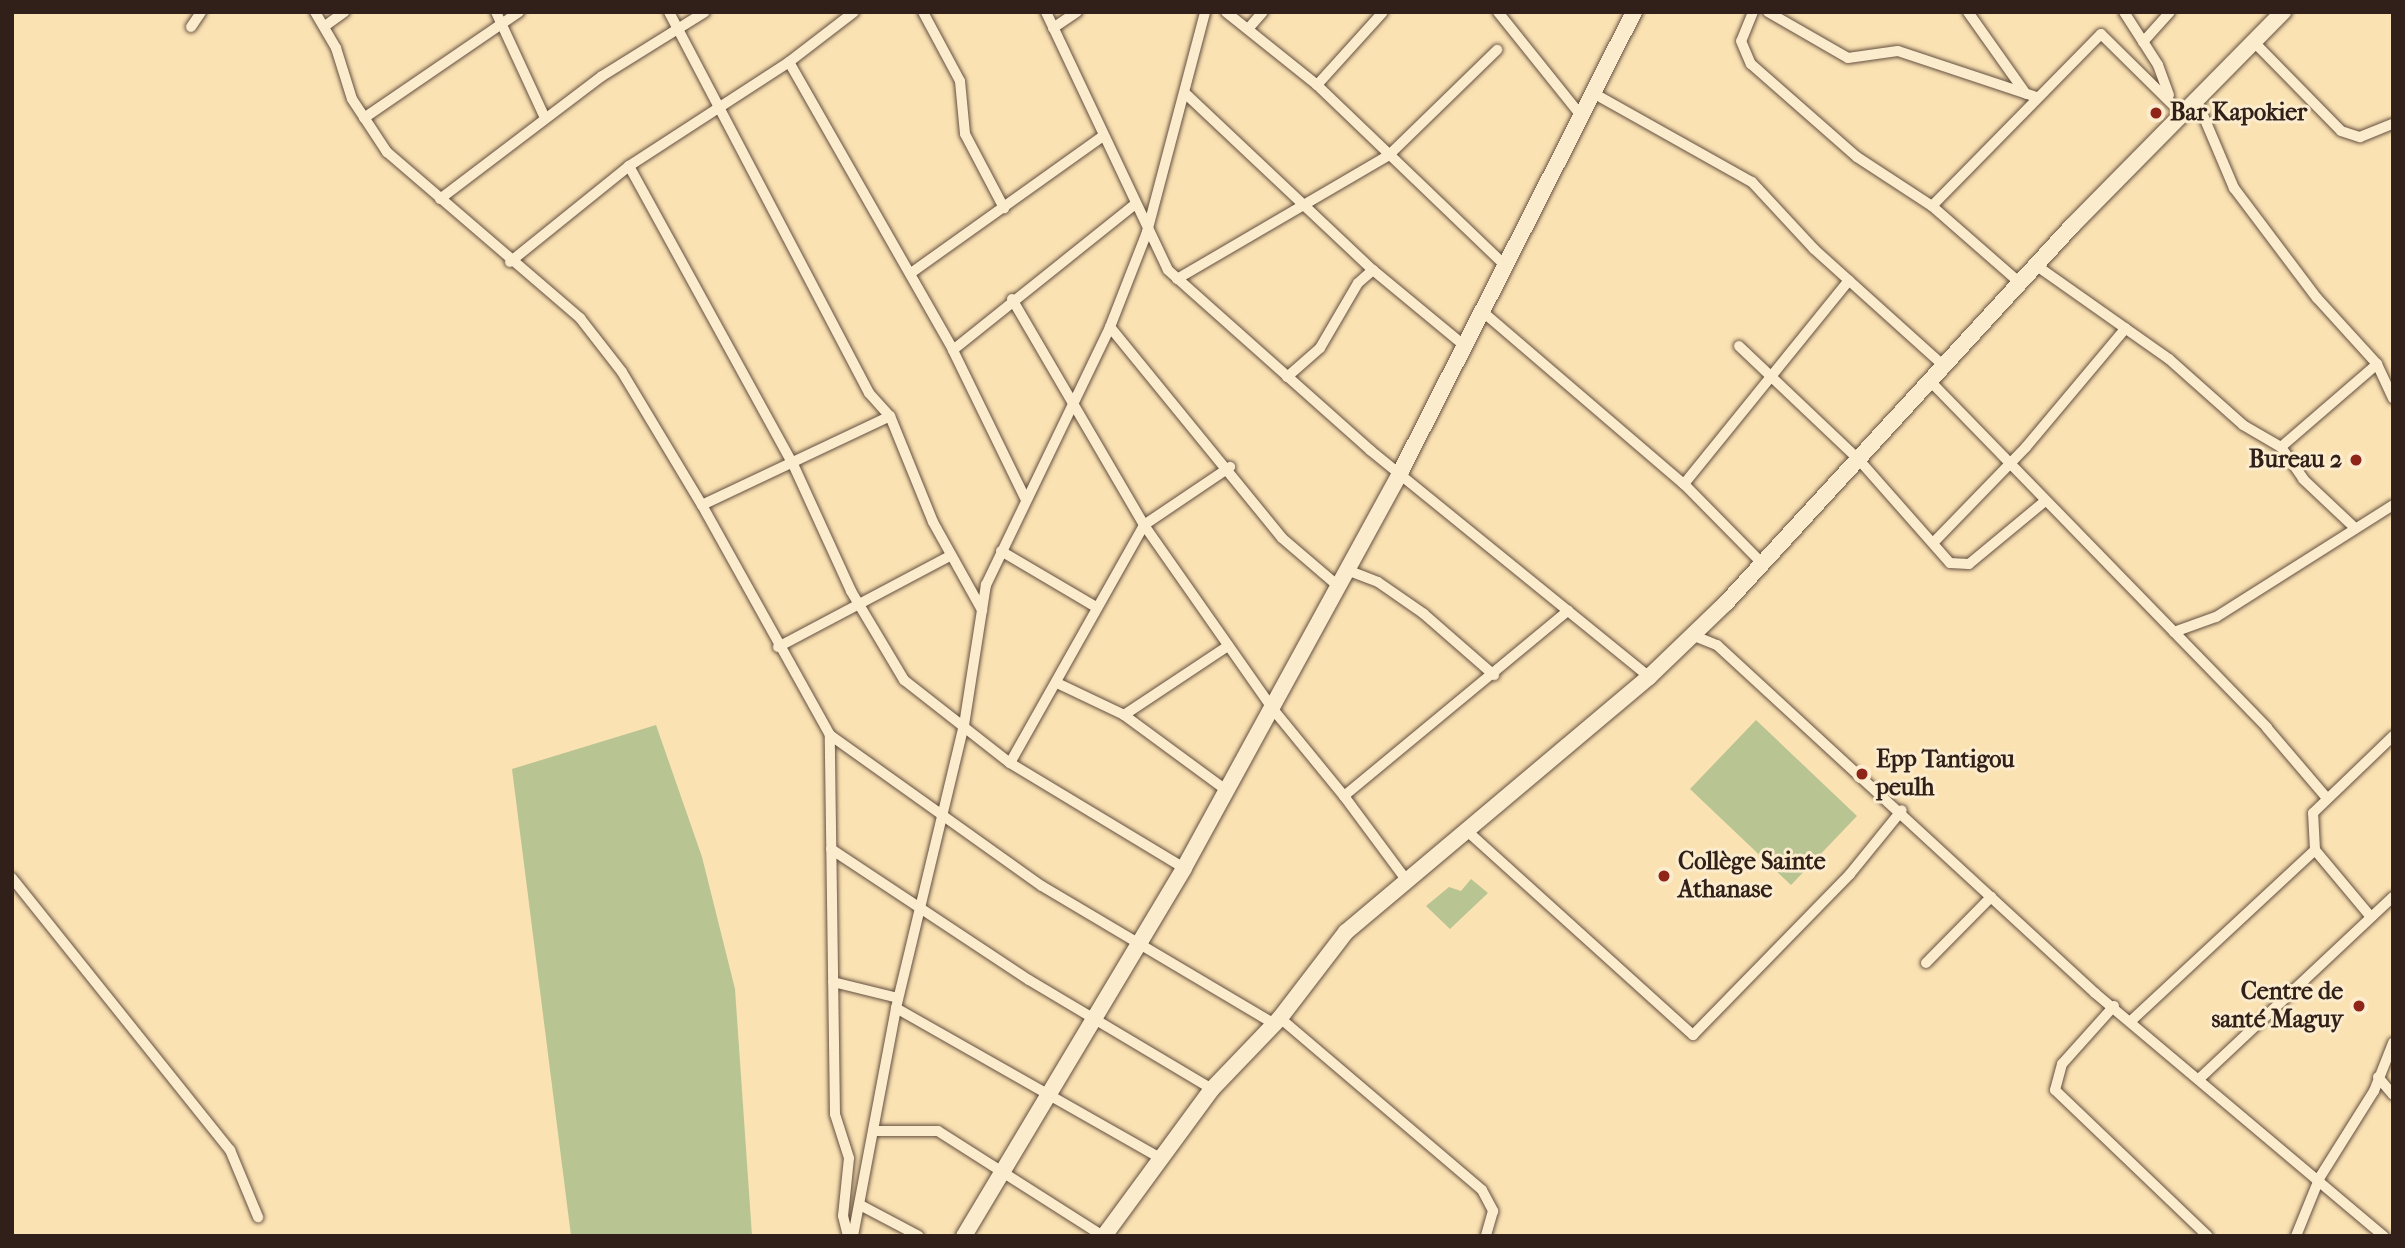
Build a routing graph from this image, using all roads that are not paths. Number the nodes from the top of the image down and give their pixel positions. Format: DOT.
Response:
graph roads {
  1 [pos="201,12"];
  2 [pos="315,12"];
  3 [pos="344,12"];
  4 [pos="496,12"];
  5 [pos="519,12"];
  6 [pos="669,12"];
  7 [pos="705,12"];
  8 [pos="853,12"];
  9 [pos="923,12"];
  10 [pos="1046,12"];
  11 [pos="1077,12"];
  12 [pos="1205,12"];
  13 [pos="1226,12"];
  14 [pos="1263,12"];
  15 [pos="1383,12"];
  16 [pos="1498,12"];
  17 [pos="1634,12"];
  18 [pos="1753,12"];
  19 [pos="1768,12"];
  20 [pos="1968,12"];
  21 [pos="2124,12"];
  22 [pos="2170,12"];
  23 [pos="2283,12"];
  24 [pos="501,23"];
  25 [pos="325,26"];
  26 [pos="191,27"];
  27 [pos="678,27"];
  28 [pos="1053,28"];
  29 [pos="1248,29"];
  30 [pos="2253,41"];
  31 [pos="2143,42"];
  32 [pos="1497,50"];
  33 [pos="789,62"];
  34 [pos="1317,85"];
  35 [pos="1595,94"];
  36 [pos="1187,95"];
  37 [pos="2031,96"];
  38 [pos="2171,100"];
  39 [pos="2197,101"];
  40 [pos="720,109"];
  41 [pos="2183,115"];
  42 [pos="1582,117"];
  43 [pos="365,118"];
  44 [pos="545,118"];
  45 [pos="2393,124"];
  46 [pos="1102,137"];
  47 [pos="1390,155"];
  48 [pos="629,166"];
  49 [pos="440,199"];
  50 [pos="1134,205"];
  51 [pos="1309,205"];
  52 [pos="1932,206"];
  53 [pos="1004,208"];
  54 [pos="1147,232"];
  55 [pos="510,262"];
  56 [pos="1506,266"];
  57 [pos="2038,266"];
  58 [pos="1373,271"];
  59 [pos="911,273"];
  60 [pos="1177,279"];
  61 [pos="1849,280"];
  62 [pos="2021,283"];
  63 [pos="1012,299"];
  64 [pos="1483,312"];
  65 [pos="1111,327"];
  66 [pos="2126,328"];
  67 [pos="1739,346"];
  68 [pos="1466,347"];
  69 [pos="953,350"];
  70 [pos="2377,364"];
  71 [pos="1945,367"];
  72 [pos="1287,377"];
  73 [pos="1771,382"];
  74 [pos="1932,383"];
  75 [pos="2393,399"];
  76 [pos="1071,408"];
  77 [pos="890,416"];
  78 [pos="2281,447"];
  79 [pos="1860,461"];
  80 [pos="792,462"];
  81 [pos="2009,464"];
  82 [pos="1230,467"];
  83 [pos="1401,471"];
  84 [pos="1684,484"];
  85 [pos="1026,500"];
  86 [pos="2044,502"];
  87 [pos="702,505"];
  88 [pos="2393,505"];
  89 [pos="1144,525"];
  90 [pos="2355,528"];
  91 [pos="1934,542"];
  92 [pos="1001,551"];
  93 [pos="950,556"];
  94 [pos="1764,565"];
  95 [pos="1347,570"];
  96 [pos="1338,586"];
  97 [pos="858,605"];
  98 [pos="1096,607"];
  99 [pos="982,610"];
  100 [pos="1568,611"];
  101 [pos="2174,632"];
  102 [pos="1692,635"];
  103 [pos="1228,646"];
  104 [pos="778,647"];
  105 [pos="1493,675"];
  106 [pos="1649,677"];
  107 [pos="1057,683"];
  108 [pos="1272,708"];
  109 [pos="1124,715"];
  110 [pos="964,724"];
  111 [pos="830,735"];
  112 [pos="2393,736"];
  113 [pos="1010,763"];
  114 [pos="1226,790"];
  115 [pos="1343,796"];
  116 [pos="2326,797"];
  117 [pos="1902,810"];
  118 [pos="939,816"];
  119 [pos="1466,830"];
  120 [pos="831,849"];
  121 [pos="2315,850"];
  122 [pos="1184,868"];
  123 [pos="12,878"];
  124 [pos="1405,878"];
  125 [pos="1991,897"];
  126 [pos="2393,897"];
  127 [pos="918,909"];
  128 [pos="2371,917"];
  129 [pos="1139,946"];
  130 [pos="1926,963"];
  131 [pos="833,982"];
  132 [pos="897,1003"];
  133 [pos="2114,1006"];
  134 [pos="1276,1020"];
  135 [pos="2132,1020"];
  136 [pos="1096,1021"];
  137 [pos="2393,1043"];
  138 [pos="2378,1077"];
  139 [pos="2199,1079"];
  140 [pos="1212,1089"];
  141 [pos="2393,1095"];
  142 [pos="1048,1096"];
  143 [pos="874,1131"];
  144 [pos="1158,1157"];
  145 [pos="1007,1170"];
  146 [pos="2320,1177"];
  147 [pos="862,1206"];
  148 [pos="258,1217"];
  149 [pos="851,1236"];
  150 [pos="919,1236"];
  151 [pos="964,1236"];
  152 [pos="1103,1236"];
  153 [pos="1486,1236"];
  154 [pos="2208,1236"];
  155 [pos="2296,1236"];
  156 [pos="2384,1236"];
  1 -- 26 [label="street"];
  2 -- 25 [label="street"];
  3 -- 25 [label="street"];
  4 -- 24 [label="street"];
  5 -- 24 [label="street"];
  6 -- 27 [label="street"];
  7 -- 27 [label="street"];
  8 -- 33 [label="street"];
  9 -- 53 [label="street"];
  10 -- 28 [label="street"];
  11 -- 28 [label="street"];
  12 -- 36 [label="street"];
  13 -- 29 [label="street"];
  14 -- 29 [label="street"];
  15 -- 34 [label="street"];
  16 -- 42 [label="street"];
  17 -- 35 [label="main road"];
  18 -- 52 [label="street"];
  19 -- 37 [label="street"];
  20 -- 37 [label="street"];
  21 -- 31 [label="street"];
  22 -- 31 [label="street"];
  23 -- 30 [label="main road"];
  24 -- 43 [label="street"];
  24 -- 44 [label="street"];
  25 -- 43 [label="street"];
  27 -- 40 [label="street"];
  27 -- 44 [label="street"];
  28 -- 46 [label="street"];
  29 -- 34 [label="street"];
  30 -- 39 [label="main road"];
  30 -- 45 [label="street"];
  31 -- 38 [label="street"];
  32 -- 47 [label="street"];
  33 -- 40 [label="street"];
  33 -- 59 [label="street"];
  34 -- 47 [label="street"];
  35 -- 42 [label="main road"];
  35 -- 61 [label="street"];
  36 -- 51 [label="street"];
  36 -- 54 [label="street"];
  37 -- 38 [label="street"];
  37 -- 52 [label="street"];
  38 -- 41 [label="street"];
  39 -- 41 [label="main road"];
  39 -- 70 [label="street"];
  40 -- 48 [label="street"];
  40 -- 77 [label="street"];
  41 -- 57 [label="main road"];
  42 -- 56 [label="main road"];
  43 -- 49 [label="street"];
  44 -- 49 [label="street"];
  46 -- 50 [label="street"];
  46 -- 53 [label="street"];
  47 -- 51 [label="street"];
  47 -- 56 [label="street"];
  48 -- 55 [label="street"];
  48 -- 80 [label="street"];
  49 -- 55 [label="street"];
  50 -- 54 [label="street"];
  50 -- 63 [label="street"];
  51 -- 58 [label="street"];
  51 -- 60 [label="street"];
  52 -- 62 [label="street"];
  53 -- 59 [label="street"];
  54 -- 60 [label="street"];
  54 -- 65 [label="street"];
  55 -- 87 [label="street"];
  56 -- 64 [label="main road"];
  57 -- 62 [label="main road"];
  57 -- 66 [label="street"];
  58 -- 68 [label="street"];
  58 -- 72 [label="street"];
  59 -- 69 [label="street"];
  60 -- 72 [label="street"];
  61 -- 71 [label="street"];
  61 -- 73 [label="street"];
  62 -- 71 [label="main road"];
  63 -- 69 [label="street"];
  63 -- 76 [label="street"];
  64 -- 68 [label="main road"];
  64 -- 84 [label="street"];
  65 -- 76 [label="street"];
  65 -- 82 [label="street"];
  66 -- 78 [label="street"];
  66 -- 81 [label="street"];
  67 -- 73 [label="street"];
  68 -- 83 [label="main road"];
  69 -- 85 [label="street"];
  70 -- 75 [label="street"];
  70 -- 78 [label="street"];
  71 -- 74 [label="main road"];
  72 -- 83 [label="street"];
  73 -- 79 [label="street"];
  73 -- 84 [label="street"];
  74 -- 79 [label="main road"];
  74 -- 81 [label="street"];
  76 -- 85 [label="street"];
  76 -- 89 [label="street"];
  77 -- 80 [label="street"];
  77 -- 93 [label="street"];
  78 -- 90 [label="street"];
  79 -- 91 [label="street"];
  79 -- 94 [label="main road"];
  80 -- 87 [label="street"];
  80 -- 97 [label="street"];
  81 -- 86 [label="street"];
  81 -- 91 [label="street"];
  82 -- 89 [label="street"];
  82 -- 96 [label="street"];
  83 -- 95 [label="main road"];
  83 -- 100 [label="street"];
  84 -- 94 [label="street"];
  85 -- 92 [label="street"];
  86 -- 91 [label="street"];
  86 -- 101 [label="street"];
  87 -- 104 [label="street"];
  88 -- 90 [label="street"];
  89 -- 98 [label="street"];
  89 -- 103 [label="street"];
  90 -- 101 [label="street"];
  92 -- 98 [label="street"];
  92 -- 99 [label="street"];
  93 -- 97 [label="street"];
  93 -- 99 [label="street"];
  94 -- 102 [label="main road"];
  95 -- 96 [label="main road"];
  95 -- 105 [label="street"];
  96 -- 108 [label="main road"];
  97 -- 104 [label="street"];
  97 -- 110 [label="street"];
  98 -- 107 [label="street"];
  99 -- 110 [label="street"];
  100 -- 105 [label="street"];
  100 -- 106 [label="street"];
  101 -- 116 [label="street"];
  102 -- 106 [label="main road"];
  102 -- 117 [label="street"];
  103 -- 108 [label="street"];
  103 -- 109 [label="street"];
  104 -- 111 [label="street"];
  105 -- 115 [label="street"];
  106 -- 119 [label="main road"];
  107 -- 109 [label="street"];
  107 -- 113 [label="street"];
  108 -- 114 [label="main road"];
  108 -- 115 [label="street"];
  109 -- 114 [label="street"];
  110 -- 113 [label="street"];
  110 -- 118 [label="street"];
  111 -- 118 [label="street"];
  111 -- 120 [label="street"];
  112 -- 116 [label="street"];
  113 -- 122 [label="street"];
  114 -- 122 [label="main road"];
  115 -- 124 [label="street"];
  116 -- 121 [label="street"];
  117 -- 119 [label="street"];
  117 -- 125 [label="street"];
  118 -- 127 [label="street"];
  118 -- 129 [label="street"];
  119 -- 124 [label="main road"];
  120 -- 127 [label="street"];
  120 -- 131 [label="street"];
  121 -- 128 [label="street"];
  121 -- 135 [label="street"];
  122 -- 129 [label="main road"];
  123 -- 148 [label="street"];
  124 -- 134 [label="main road"];
  125 -- 130 [label="street"];
  125 -- 133 [label="street"];
  126 -- 128 [label="street"];
  127 -- 132 [label="street"];
  127 -- 136 [label="street"];
  128 -- 139 [label="street"];
  129 -- 134 [label="street"];
  129 -- 136 [label="main road"];
  131 -- 132 [label="street"];
  131 -- 149 [label="street"];
  132 -- 142 [label="street"];
  132 -- 143 [label="street"];
  133 -- 135 [label="street"];
  133 -- 154 [label="street"];
  134 -- 140 [label="main road"];
  134 -- 153 [label="street"];
  135 -- 139 [label="street"];
  136 -- 140 [label="street"];
  136 -- 142 [label="main road"];
  137 -- 138 [label="street"];
  138 -- 141 [label="street"];
  138 -- 146 [label="street"];
  139 -- 146 [label="street"];
  140 -- 144 [label="main road"];
  142 -- 144 [label="street"];
  142 -- 145 [label="main road"];
  143 -- 145 [label="street"];
  143 -- 147 [label="street"];
  144 -- 152 [label="main road"];
  145 -- 151 [label="main road"];
  145 -- 152 [label="street"];
  146 -- 155 [label="street"];
  146 -- 156 [label="street"];
  147 -- 149 [label="street"];
  147 -- 150 [label="street"];
}
